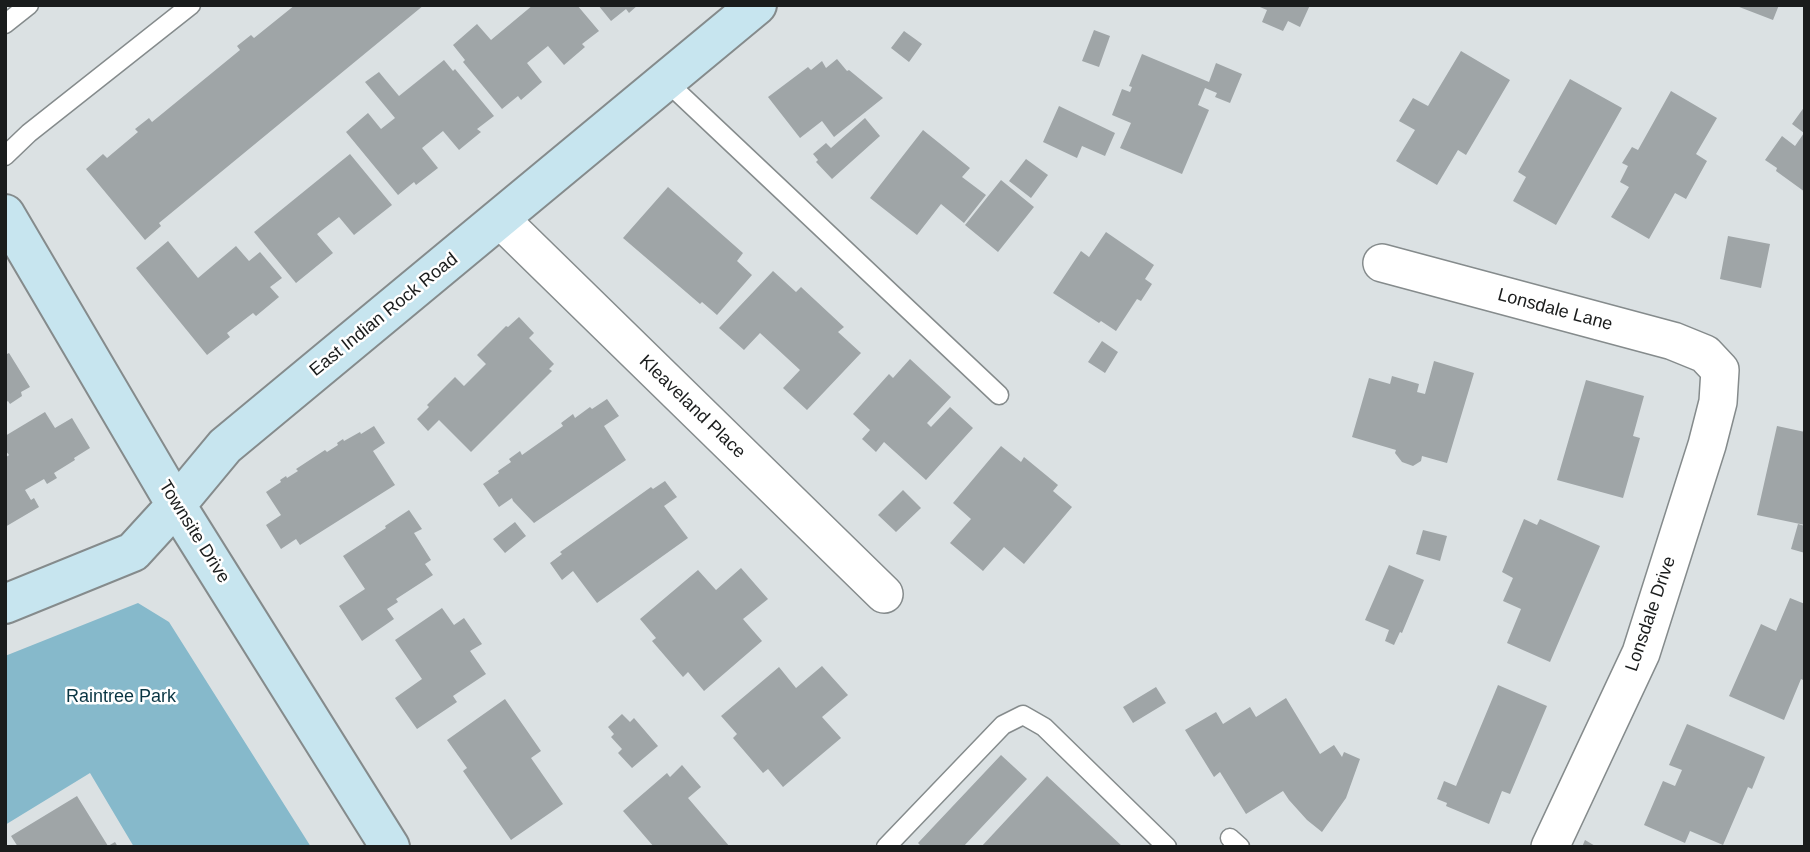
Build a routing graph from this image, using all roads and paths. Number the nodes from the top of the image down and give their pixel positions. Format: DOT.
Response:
graph roads {
  1 [pos="29,5"];
  2 [pos="191,5"];
  3 [pos="757,5"];
  4 [pos="5,23"];
  5 [pos="666,81"];
  6 [pos="5,156"];
  7 [pos="5,214"];
  8 [pos="500,219"];
  9 [pos="1382,263"];
  10 [pos="1720,370"];
  11 [pos="999,395"];
  12 [pos="176,505"];
  13 [pos="884,594"];
  14 [pos="5,604"];
  15 [pos="390,847"];
  16 [pos="886,847"];
  17 [pos="1167,847"];
  18 [pos="1550,847"];
  1 -- 4 [label="lane"];
  2 -- 6 [label="lane"];
  3 -- 5 [label="street, East Indian Rock Road"];
  5 -- 8 [label="street, East Indian Rock Road"];
  5 -- 11 [label="lane"];
  7 -- 12 [label="street, Townsite Drive"];
  8 -- 12 [label="street, East Indian Rock Road"];
  8 -- 13 [label="street, Kleaveland Place"];
  9 -- 10 [label="street, Lonsdale Lane"];
  10 -- 18 [label="street, Lonsdale Drive"];
  12 -- 14 [label="street, East Indian Rock Road"];
  12 -- 15 [label="street, Townsite Drive"];
  16 -- 17 [label="lane"];
}
